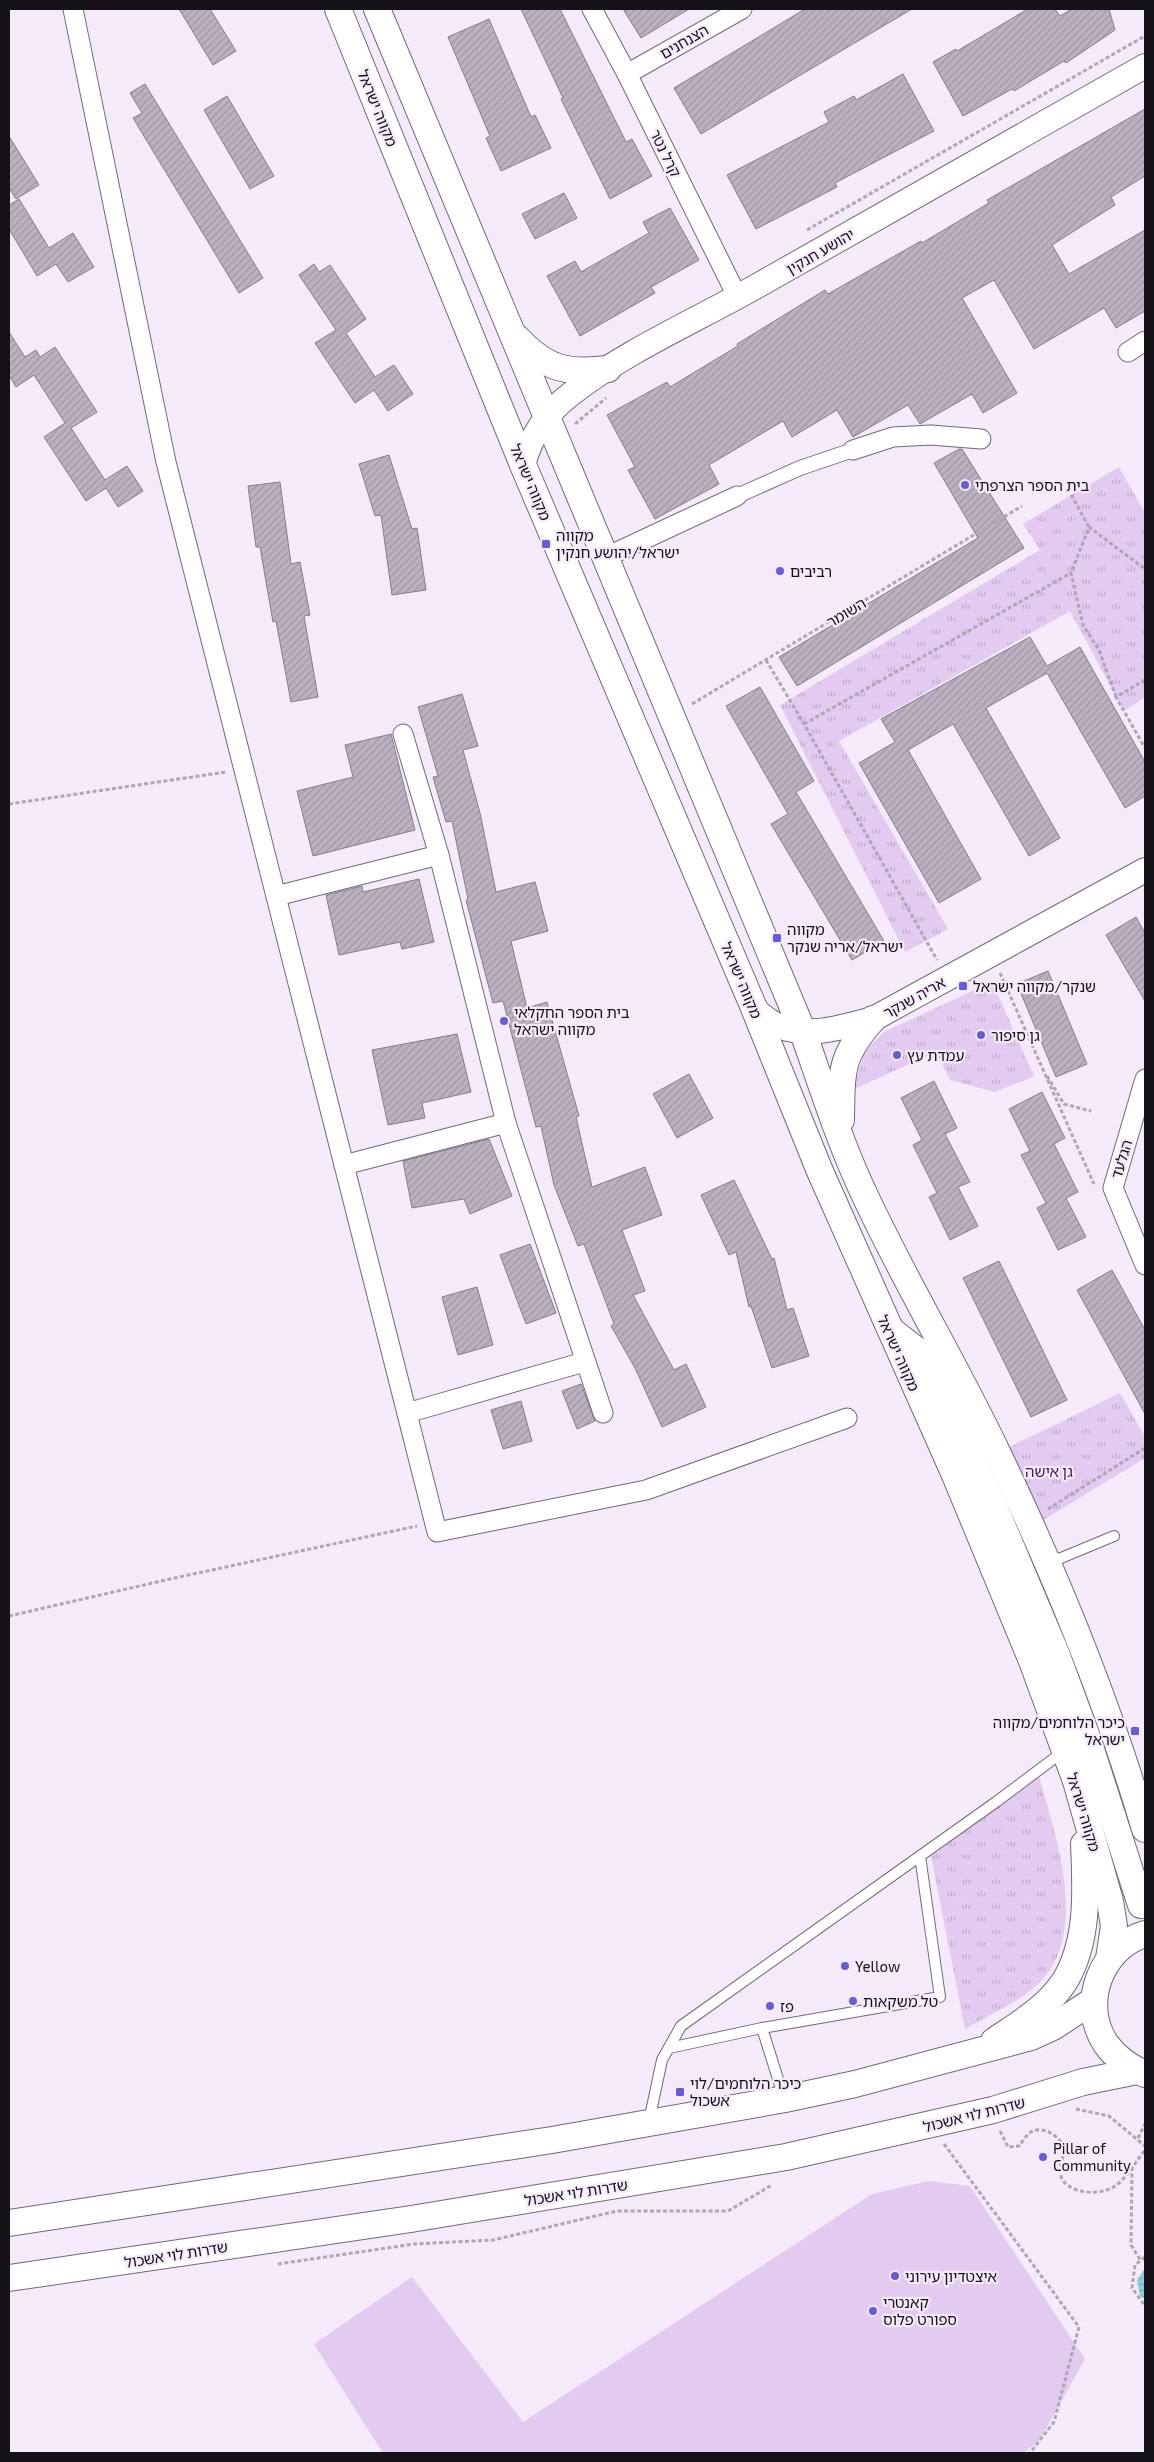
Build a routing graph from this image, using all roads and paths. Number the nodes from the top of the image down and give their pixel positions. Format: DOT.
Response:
graph roads {
  1 [pos="73,9"];
  2 [pos="338,9"];
  3 [pos="377,9"];
  4 [pos="592,9"];
  5 [pos="742,9"];
  6 [pos="1145,36"];
  7 [pos="1145,66"];
  8 [pos="627,74"];
  9 [pos="804,232"];
  10 [pos="738,298"];
  11 [pos="510,332"];
  12 [pos="1145,341"];
  13 [pos="1128,352"];
  14 [pos="608,369"];
  15 [pos="545,418"];
  16 [pos="981,440"];
  17 [pos="853,450"];
  18 [pos="523,465"];
  19 [pos="1068,489"];
  20 [pos="737,496"];
  21 [pos="1022,506"];
  22 [pos="1089,527"];
  23 [pos="604,558"];
  24 [pos="1145,569"];
  25 [pos="1071,573"];
  26 [pos="766,660"];
  27 [pos="1145,680"];
  28 [pos="1116,697"];
  29 [pos="671,717"];
  30 [pos="804,724"];
  31 [pos="403,734"];
  32 [pos="1145,748"];
  33 [pos="244,770"];
  34 [pos="9,804"];
  35 [pos="439,856"];
  36 [pos="1145,870"];
  37 [pos="276,896"];
  38 [pos="992,954"];
  39 [pos="947,978"];
  40 [pos="754,1008"];
  41 [pos="873,1019"];
  42 [pos="803,1032"];
  43 [pos="1040,1065"];
  44 [pos="1145,1079"];
  45 [pos="1091,1110"];
  46 [pos="506,1123"];
  47 [pos="840,1138"];
  48 [pos="344,1165"];
  49 [pos="1096,1189"];
  50 [pos="1145,1265"];
  51 [pos="925,1314"];
  52 [pos="887,1327"];
  53 [pos="922,1355"];
  54 [pos="584,1362"];
  55 [pos="603,1413"];
  56 [pos="407,1414"];
  57 [pos="847,1418"];
  58 [pos="1145,1448"];
  59 [pos="1028,1520"];
  60 [pos="435,1522"];
  61 [pos="1114,1536"];
  62 [pos="1046,1560"];
  63 [pos="9,1616"];
  64 [pos="1064,1750"];
  65 [pos="1076,1781"];
  66 [pos="1145,1829"];
  67 [pos="920,1856"];
  68 [pos="1141,1905"];
  69 [pos="1145,1934"];
  70 [pos="1109,1959"];
  71 [pos="1094,2000"];
  72 [pos="762,2028"];
  73 [pos="669,2048"];
  74 [pos="980,2051"];
  75 [pos="1143,2074"];
  76 [pos="1096,2078"];
  77 [pos="784,2099"];
  78 [pos="648,2124"];
  79 [pos="1145,2124"];
  80 [pos="930,2125"];
  81 [pos="999,2130"];
  82 [pos="1138,2138"];
  83 [pos="1145,2146"];
  84 [pos="1145,2150"];
  85 [pos="1132,2167"];
  86 [pos="9,2223"];
  87 [pos="1145,2257"];
  88 [pos="1140,2260"];
  89 [pos="9,2278"];
  90 [pos="1145,2306"];
  91 [pos="1030,2453"];
  1 -- 33 [label="street"];
  2 -- 18 [label="main road, מקווה ישראל"];
  3 -- 11 [label="main road"];
  4 -- 8 [label="street, קרל נטר"];
  5 -- 8 [label="street, הצנחנים"];
  6 -- 9 [label="path"];
  7 -- 10 [label="street, יהושע חנקין"];
  8 -- 10 [label="street, קרל נטר"];
  10 -- 14 [label="street, יהושע חנקין"];
  11 -- 14 [label="main road"];
  11 -- 15 [label="main road"];
  12 -- 13 [label="street"];
  14 -- 15 [label="street, יהושע חנקין"];
  15 -- 18 [label="street, יהושע חנקין"];
  15 -- 23 [label="main road"];
  16 -- 17 [label="street"];
  17 -- 20 [label="street"];
  18 -- 40 [label="main road, מקווה ישראל"];
  19 -- 22 [label="path"];
  20 -- 23 [label="street"];
  21 -- 26 [label="path, השומר"];
  22 -- 24 [label="path"];
  22 -- 25 [label="path"];
  23 -- 29 [label="main road"];
  25 -- 28 [label="path"];
  25 -- 30 [label="path"];
  26 -- 29 [label="path, השומר"];
  26 -- 30 [label="path"];
  27 -- 28 [label="path"];
  28 -- 32 [label="path"];
  29 -- 42 [label="main road"];
  30 -- 39 [label="path"];
  31 -- 35 [label="street"];
  33 -- 34 [label="path"];
  33 -- 37 [label="street"];
  35 -- 37 [label="street"];
  35 -- 46 [label="street"];
  36 -- 38 [label="street, אריה שנקר"];
  37 -- 48 [label="street"];
  38 -- 39 [label="street, אריה שנקר"];
  38 -- 43 [label="path"];
  39 -- 41 [label="street, אריה שנקר"];
  40 -- 42 [label="street, אריה שנקר"];
  40 -- 52 [label="main road, מקווה ישראל"];
  41 -- 42 [label="street, אריה שנקר"];
  41 -- 47 [label="main road"];
  42 -- 47 [label="main road"];
  43 -- 45 [label="path"];
  43 -- 49 [label="path"];
  44 -- 50 [label="street, הגלעד"];
  46 -- 48 [label="street"];
  46 -- 54 [label="street"];
  47 -- 51 [label="main road"];
  48 -- 56 [label="street"];
  51 -- 53 [label="main road"];
  51 -- 59 [label="main road"];
  52 -- 53 [label="main road"];
  52 -- 64 [label="main road, מקווה ישראל"];
  53 -- 68 [label="main road"];
  54 -- 55 [label="street"];
  54 -- 56 [label="street"];
  56 -- 60 [label="street"];
  57 -- 60 [label="street"];
  58 -- 59 [label="path"];
  59 -- 62 [label="main road"];
  60 -- 63 [label="path"];
  61 -- 62 [label="lane"];
  62 -- 66 [label="main road"];
  64 -- 65 [label="main road, מקווה ישראל"];
  64 -- 67 [label="lane"];
  65 -- 70 [label="main road, מקווה ישראל"];
  65 -- 74 [label="main road"];
  67 -- 72 [label="lane"];
  67 -- 73 [label="lane"];
  69 -- 70 [label="main road"];
  70 -- 71 [label="main road"];
  71 -- 74 [label="main road"];
  71 -- 75 [label="main road"];
  72 -- 73 [label="lane"];
  72 -- 77 [label="lane"];
  73 -- 78 [label="lane"];
  74 -- 77 [label="main road"];
  75 -- 76 [label="main road, שדרות לוי אשכול"];
  76 -- 80 [label="main road, שדרות לוי אשכול"];
  76 -- 82 [label="path"];
  77 -- 78 [label="main road"];
  78 -- 86 [label="main road"];
  79 -- 82 [label="path"];
  80 -- 89 [label="main road, שדרות לוי אשכול"];
  80 -- 91 [label="path"];
  81 -- 85 [label="path"];
  82 -- 83 [label="path"];
  84 -- 85 [label="path"];
  85 -- 88 [label="path"];
  87 -- 88 [label="path"];
  88 -- 90 [label="path"];
}
